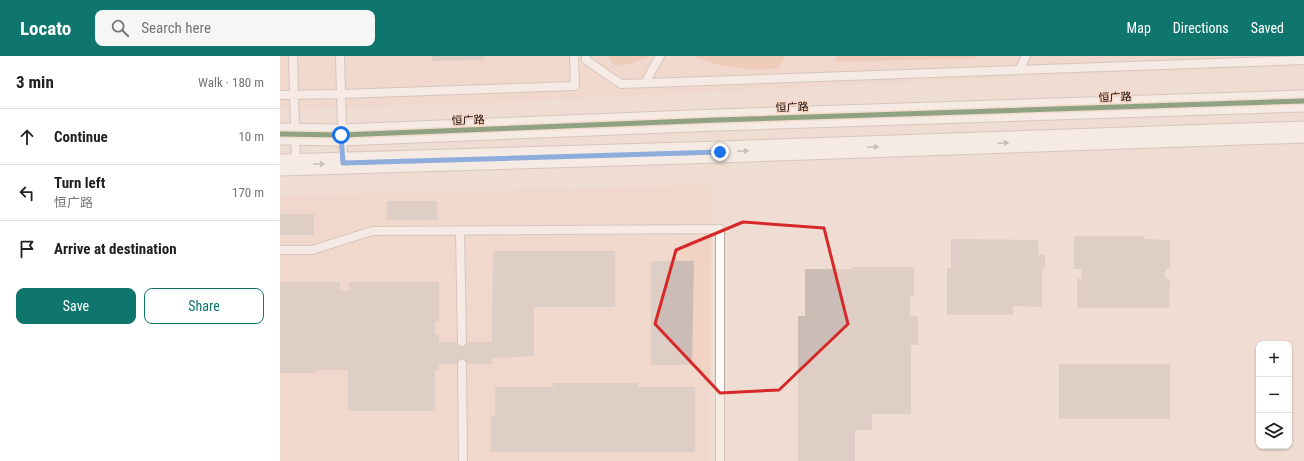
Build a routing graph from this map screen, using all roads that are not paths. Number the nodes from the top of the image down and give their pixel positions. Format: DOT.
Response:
graph roads {
  1 [pos="293,56"];
  2 [pos="340,56"];
  3 [pos="574,56"];
  4 [pos="586,56"];
  5 [pos="660,56"];
  6 [pos="1026,56"];
  7 [pos="1304,60"];
  8 [pos="1018,70"];
  9 [pos="644,83"];
  10 [pos="294,94"];
  11 [pos="341,94"];
  12 [pos="280,95"];
  13 [pos="1304,101"];
  14 [pos="1304,132"];
  15 [pos="288,134"];
  16 [pos="341,135"];
  17 [pos="343,163"];
  18 [pos="288,165"];
  19 [pos="460,232"];
  20 [pos="280,250"];
  21 [pos="462,342"];
  22 [pos="462,364"];
  23 [pos="463,461"];
  24 [pos="720,461"];
  1 -- 10 [label="lane"];
  2 -- 11 [label="lane"];
  3 -- 11 [label="lane"];
  4 -- 9 [label="lane"];
  5 -- 9 [label="lane"];
  6 -- 8 [label="lane"];
  7 -- 8 [label="lane"];
  8 -- 9 [label="lane"];
  10 -- 11 [label="lane"];
  10 -- 12 [label="lane"];
  10 -- 15 [label="lane"];
  11 -- 16 [label="lane"];
  13 -- 16 [label="street, 恒广路"];
  17 -- 14 [label="street, one-way"];
  15 -- 16 [label="street, 恒广路"];
  15 -- 18 [label="lane"];
  16 -- 17 [label="lane"];
  18 -- 17 [label="street, one-way"];
  19 -- 20 [label="lane"];
  19 -- 21 [label="lane"];
  19 -- 24 [label="lane"];
  22 -- 23 [label="lane"];
}
